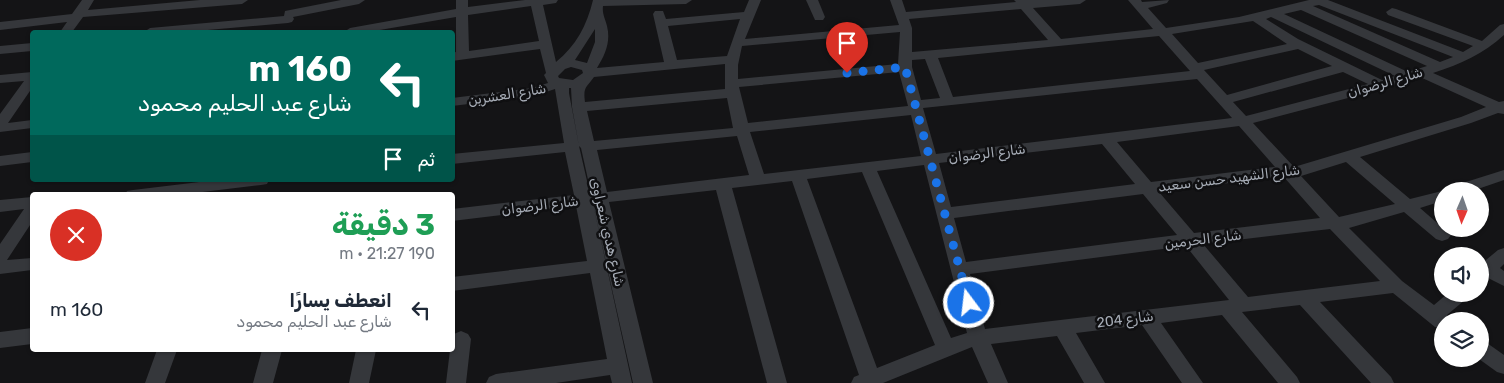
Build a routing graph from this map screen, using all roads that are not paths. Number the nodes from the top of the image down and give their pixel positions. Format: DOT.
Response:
graph roads {
  1 [pos="88,0"];
  2 [pos="242,0"];
  3 [pos="294,0"];
  4 [pos="359,0"];
  5 [pos="552,0"];
  6 [pos="656,0"];
  7 [pos="686,0"];
  8 [pos="755,0"];
  9 [pos="812,0"];
  10 [pos="896,0"];
  11 [pos="1079,0"];
  12 [pos="1163,0"];
  13 [pos="1321,0"];
  14 [pos="536,1"];
  15 [pos="1022,3"];
  16 [pos="1137,3"];
  17 [pos="598,5"];
  18 [pos="462,6"];
  19 [pos="1302,6"];
  20 [pos="1392,12"];
  21 [pos="1274,14"];
  22 [pos="749,15"];
  23 [pos="78,16"];
  24 [pos="288,16"];
  25 [pos="819,17"];
  26 [pos="1257,18"];
  27 [pos="905,22"];
  28 [pos="661,23"];
  29 [pos="0,26"];
  30 [pos="1504,28"];
  31 [pos="387,29"];
  32 [pos="68,30"];
  33 [pos="167,30"];
  34 [pos="284,30"];
  35 [pos="1164,32"];
  36 [pos="738,43"];
  37 [pos="1058,43"];
  38 [pos="546,44"];
  39 [pos="1300,45"];
  40 [pos="1484,46"];
  41 [pos="30,47"];
  42 [pos="0,50"];
  43 [pos="930,54"];
  44 [pos="458,57"];
  45 [pos="1465,57"];
  46 [pos="732,59"];
  47 [pos="906,62"];
  48 [pos="672,65"];
  49 [pos="1438,66"];
  50 [pos="1344,67"];
  51 [pos="1199,71"];
  52 [pos="1421,72"];
  53 [pos="586,75"];
  54 [pos="1406,76"];
  55 [pos="30,77"];
  56 [pos="557,77"];
  57 [pos="0,79"];
  58 [pos="30,80"];
  59 [pos="1380,85"];
  60 [pos="732,88"];
  61 [pos="455,96"];
  62 [pos="1224,100"];
  63 [pos="948,101"];
  64 [pos="455,102"];
  65 [pos="15,104"];
  66 [pos="0,105"];
  67 [pos="579,107"];
  68 [pos="916,107"];
  69 [pos="1502,108"];
  70 [pos="1244,121"];
  71 [pos="30,124"];
  72 [pos="0,126"];
  73 [pos="743,128"];
  74 [pos="1106,139"];
  75 [pos="579,146"];
  76 [pos="30,149"];
  77 [pos="0,153"];
  78 [pos="1349,156"];
  79 [pos="30,157"];
  80 [pos="455,159"];
  81 [pos="931,160"];
  82 [pos="0,161"];
  83 [pos="868,167"];
  84 [pos="1288,172"];
  85 [pos="798,175"];
  86 [pos="1504,175"];
  87 [pos="758,180"];
  88 [pos="250,182"];
  89 [pos="1483,182"];
  90 [pos="723,184"];
  91 [pos="228,186"];
  92 [pos="1146,188"];
  93 [pos="165,192"];
  94 [pos="1434,198"];
  95 [pos="592,199"];
  96 [pos="30,203"];
  97 [pos="0,206"];
  98 [pos="1407,206"];
  99 [pos="30,213"];
  100 [pos="945,213"];
  101 [pos="455,215"];
  102 [pos="1334,224"];
  103 [pos="1434,228"];
  104 [pos="1191,240"];
  105 [pos="1504,254"];
  106 [pos="0,257"];
  107 [pos="30,264"];
  108 [pos="597,266"];
  109 [pos="0,268"];
  110 [pos="1489,268"];
  111 [pos="960,269"];
  112 [pos="1489,274"];
  113 [pos="1504,279"];
  114 [pos="455,284"];
  115 [pos="1396,286"];
  116 [pos="1304,297"];
  117 [pos="1452,302"];
  118 [pos="1235,306"];
  119 [pos="1444,312"];
  120 [pos="1148,316"];
  121 [pos="1434,316"];
  122 [pos="1062,327"];
  123 [pos="30,336"];
  124 [pos="978,338"];
  125 [pos="461,339"];
  126 [pos="0,340"];
  127 [pos="946,348"];
  128 [pos="166,352"];
  129 [pos="271,352"];
  130 [pos="366,352"];
  131 [pos="1489,355"];
  132 [pos="1504,366"];
  133 [pos="620,374"];
  134 [pos="864,382"];
  135 [pos="155,383"];
  136 [pos="263,383"];
  137 [pos="359,383"];
  138 [pos="456,383"];
  139 [pos="496,383"];
  140 [pos="643,383"];
  141 [pos="777,383"];
  142 [pos="998,383"];
  143 [pos="1095,383"];
  144 [pos="1193,383"];
  145 [pos="1290,383"];
  146 [pos="1384,383"];
  1 -- 23 [label="street"];
  2 -- 23 [label="street"];
  3 -- 24 [label="street"];
  4 -- 24 [label="street"];
  5 -- 14 [label="street"];
  6 -- 7 [label="street"];
  6 -- 17 [label="street"];
  6 -- 28 [label="street"];
  8 -- 22 [label="street"];
  9 -- 25 [label="street"];
  10 -- 27 [label="street"];
  11 -- 15 [label="street"];
  12 -- 16 [label="street"];
  13 -- 19 [label="street"];
  13 -- 45 [label="street"];
  14 -- 18 [label="street"];
  14 -- 38 [label="street, شارع هدي شعراوى"];
  15 -- 27 [label="street"];
  15 -- 37 [label="street"];
  16 -- 35 [label="street"];
  17 -- 53 [label="street, شارع هدي شعراوى"];
  17 -- 56 [label="street"];
  18 -- 31 [label="street"];
  18 -- 44 [label="street"];
  19 -- 21 [label="street"];
  19 -- 49 [label="street"];
  20 -- 40 [label="street"];
  21 -- 26 [label="street"];
  21 -- 54 [label="street"];
  22 -- 28 [label="street"];
  22 -- 36 [label="street"];
  23 -- 29 [label="street"];
  23 -- 32 [label="street"];
  24 -- 33 [label="street"];
  24 -- 34 [label="street"];
  26 -- 35 [label="street"];
  26 -- 39 [label="street"];
  27 -- 36 [label="street"];
  27 -- 47 [label="street"];
  28 -- 48 [label="street"];
  30 -- 40 [label="street, شارع الرضوان"];
  35 -- 37 [label="street"];
  35 -- 51 [label="street"];
  36 -- 46 [label="street"];
  37 -- 43 [label="street"];
  38 -- 44 [label="street"];
  38 -- 56 [label="street, شارع هدي شعراوى"];
  39 -- 50 [label="street"];
  39 -- 51 [label="street"];
  40 -- 45 [label="street, شارع الرضوان"];
  41 -- 42 [label="street"];
  43 -- 47 [label="street"];
  43 -- 63 [label="street"];
  45 -- 49 [label="street, شارع الرضوان"];
  46 -- 48 [label="street"];
  46 -- 60 [label="street"];
  47 -- 60 [label="street"];
  47 -- 68 [label="street"];
  48 -- 53 [label="street"];
  49 -- 52 [label="street, شارع الرضوان"];
  50 -- 59 [label="street"];
  50 -- 62 [label="street"];
  51 -- 62 [label="street"];
  51 -- 63 [label="street"];
  52 -- 54 [label="street, شارع الرضوان"];
  52 -- 69 [label="street"];
  53 -- 56 [label="street"];
  53 -- 56 [label="street"];
  53 -- 67 [label="street, شارع هدي شعراوى"];
  54 -- 59 [label="street, شارع الرضوان"];
  55 -- 57 [label="street"];
  56 -- 61 [label="street, شارع العشرين"];
  56 -- 64 [label="street, شارع العشرين"];
  56 -- 75 [label="street, شارع هدي شعراوى"];
  58 -- 65 [label="street"];
  59 -- 70 [label="street, شارع الرضوان"];
  60 -- 67 [label="street"];
  60 -- 73 [label="street"];
  62 -- 70 [label="street"];
  63 -- 68 [label="street"];
  65 -- 66 [label="street"];
  65 -- 72 [label="street"];
  67 -- 75 [label="street, شارع هدي شعراوى"];
  68 -- 73 [label="street"];
  68 -- 81 [label="street"];
  69 -- 78 [label="street, شارع الشهيد حسن سعيد"];
  70 -- 74 [label="street, شارع الرضوان"];
  70 -- 84 [label="street"];
  71 -- 72 [label="street"];
  73 -- 75 [label="street"];
  73 -- 87 [label="street"];
  74 -- 81 [label="street, شارع الرضوان"];
  74 -- 92 [label="street"];
  75 -- 80 [label="street"];
  75 -- 95 [label="street, شارع هدي شعراوى"];
  76 -- 77 [label="street"];
  78 -- 84 [label="street, شارع الشهيد حسن سعيد"];
  78 -- 98 [label="street"];
  79 -- 82 [label="street"];
  81 -- 83 [label="street, شارع الرضوان"];
  81 -- 100 [label="street"];
  83 -- 85 [label="street, شارع الرضوان"];
  83 -- 127 [label="street"];
  84 -- 92 [label="street, شارع الشهيد حسن سعيد"];
  84 -- 102 [label="street"];
  85 -- 87 [label="street, شارع الرضوان"];
  85 -- 134 [label="street"];
  86 -- 89 [label="street"];
  87 -- 90 [label="street, شارع الرضوان"];
  88 -- 91 [label="street"];
  90 -- 95 [label="street, شارع الرضوان"];
  90 -- 141 [label="street"];
  91 -- 93 [label="street"];
  92 -- 100 [label="street, شارع الشهيد حسن سعيد"];
  92 -- 104 [label="street"];
  94 -- 98 [label="street, شارع الحرمين"];
  95 -- 101 [label="street, شارع الرضوان"];
  95 -- 108 [label="street, شارع هدي شعراوى"];
  95 -- 140 [label="street, شارع هدي شعراوى"];
  96 -- 97 [label="street"];
  98 -- 102 [label="street, شارع الحرمين"];
  98 -- 103 [label="street"];
  99 -- 106 [label="street"];
  100 -- 111 [label="street"];
  102 -- 104 [label="street, شارع الحرمين"];
  102 -- 115 [label="street"];
  104 -- 111 [label="street, شارع الحرمين"];
  104 -- 118 [label="street"];
  105 -- 110 [label="street"];
  107 -- 109 [label="street"];
  108 -- 114 [label="street"];
  108 -- 133 [label="street, شارع هدي شعراوى"];
  111 -- 124 [label="street"];
  112 -- 113 [label="street"];
  115 -- 116 [label="street, شارع 204"];
  115 -- 121 [label="street"];
  116 -- 118 [label="street, شارع 204"];
  116 -- 146 [label="street"];
  117 -- 119 [label="street"];
  118 -- 120 [label="street, شارع 204"];
  118 -- 145 [label="street"];
  120 -- 122 [label="street, شارع 204"];
  120 -- 144 [label="street"];
  122 -- 124 [label="street, شارع 204"];
  122 -- 143 [label="street"];
  123 -- 126 [label="street"];
  124 -- 127 [label="street, شارع 204"];
  124 -- 142 [label="street"];
  125 -- 138 [label="street"];
  127 -- 134 [label="street, شارع 204"];
  128 -- 135 [label="street"];
  129 -- 136 [label="street"];
  130 -- 137 [label="street"];
  131 -- 132 [label="street"];
  133 -- 139 [label="street"];
}
